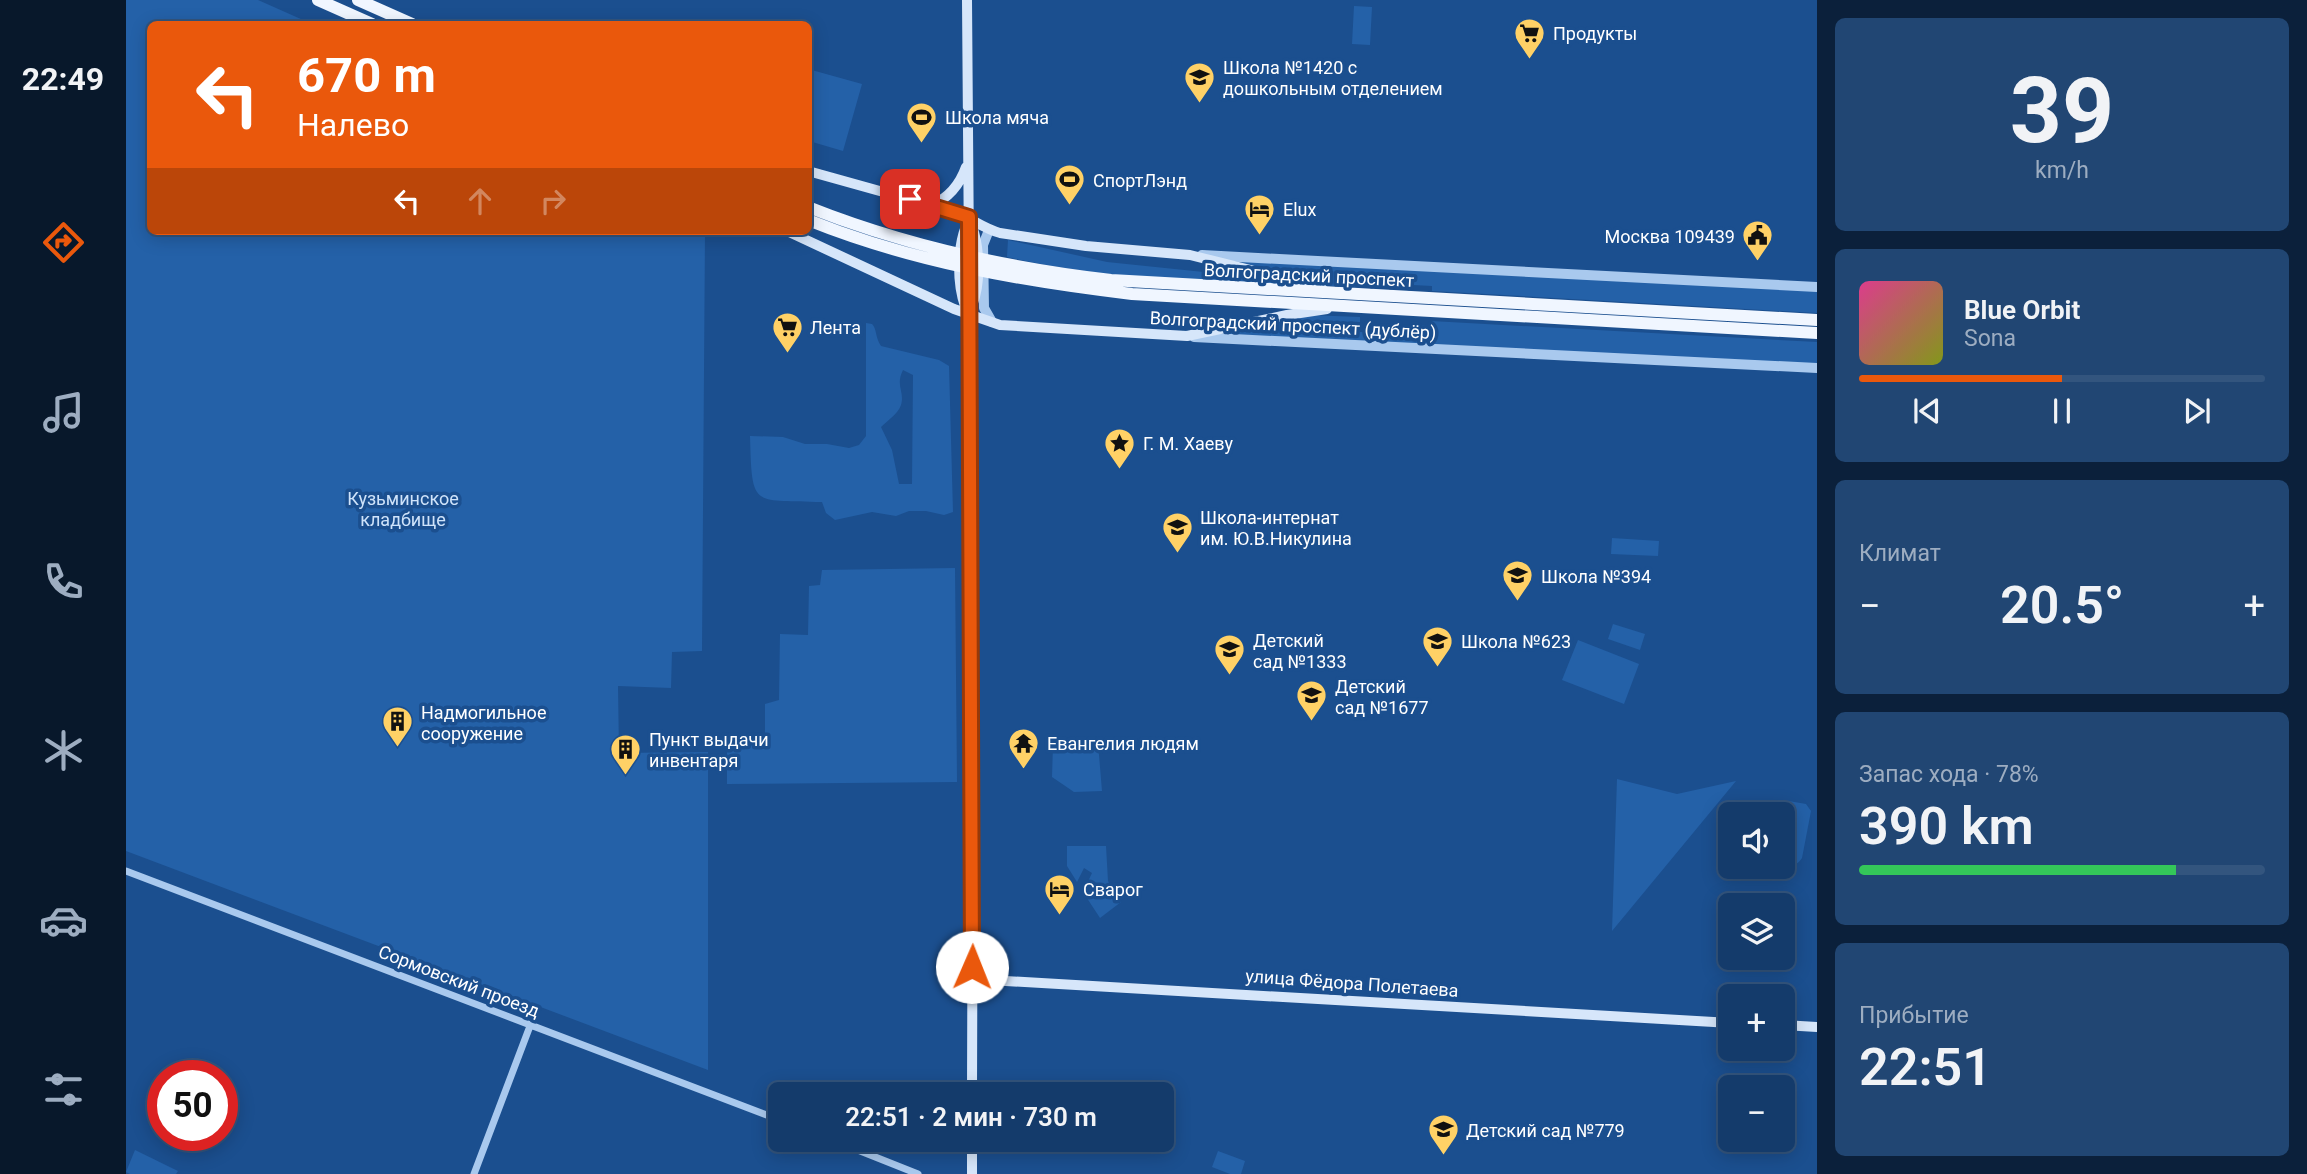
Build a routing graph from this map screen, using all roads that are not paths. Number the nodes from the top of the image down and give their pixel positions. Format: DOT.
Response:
graph roads {
  1 [pos="318,0"];
  2 [pos="358,0"];
  3 [pos="967,0"];
  4 [pos="365,21"];
  5 [pos="405,21"];
  6 [pos="968,161"];
  7 [pos="812,173"];
  8 [pos="932,205"];
  9 [pos="812,208"];
  10 [pos="969,217"];
  11 [pos="812,221"];
  12 [pos="989,230"];
  13 [pos="796,235"];
  14 [pos="1190,255"];
  15 [pos="937,256"];
  16 [pos="1006,271"];
  17 [pos="1817,287"];
  18 [pos="1383,297"];
  19 [pos="1358,307"];
  20 [pos="968,315"];
  21 [pos="1817,320"];
  22 [pos="992,322"];
  23 [pos="1817,333"];
  24 [pos="1187,336"];
  25 [pos="1817,369"];
  26 [pos="126,871"];
  27 [pos="972,979"];
  28 [pos="1718,1022"];
  29 [pos="530,1026"];
  30 [pos="1795,1026"];
  31 [pos="1817,1027"];
  32 [pos="972,1082"];
  33 [pos="768,1115"];
  34 [pos="863,1152"];
  35 [pos="972,1152"];
  36 [pos="474,1174"];
  37 [pos="918,1174"];
  38 [pos="972,1174"];
  1 -- 4 [label="main road"];
  2 -- 5 [label="main road"];
  3 -- 6 [label="main road"];
  6 -- 8 [label="main road"];
  6 -- 10 [label="main road"];
  7 -- 8 [label="main road"];
  8 -- 10 [label="main road"];
  9 -- 15 [label="main road, Волгоградский проспект"];
  10 -- 12 [label="main road"];
  10 -- 20 [label="main road"];
  10 -- 20 [label="main road"];
  11 -- 15 [label="main road, Волгоградский проспект"];
  12 -- 14 [label="main road"];
  12 -- 22 [label="street"];
  13 -- 20 [label="main road, Волгоградский проспект (дублёр)"];
  14 -- 17 [label="street"];
  14 -- 18 [label="main road"];
  15 -- 16 [label="main road, Волгоградский проспект"];
  16 -- 18 [label="main road, Волгоградский проспект"];
  16 -- 19 [label="main road, Волгоградский проспект"];
  18 -- 21 [label="main road, Волгоградский проспект"];
  19 -- 23 [label="main road, Волгоградский проспект"];
  19 -- 24 [label="main road"];
  20 -- 22 [label="main road, Волгоградский проспект (дублёр)"];
  20 -- 27 [label="main road"];
  22 -- 24 [label="main road, Волгоградский проспект (дублёр)"];
  24 -- 25 [label="street, Волгоградский проспект (дублёр)"];
  26 -- 29 [label="street, Сормовский проезд"];
  27 -- 28 [label="main road, улица Фёдора Полетаева"];
  27 -- 32 [label="main road"];
  29 -- 33 [label="street, Сормовский проезд"];
  29 -- 36 [label="street"];
  30 -- 31 [label="main road"];
  34 -- 37 [label="street"];
  35 -- 38 [label="main road"];
}
